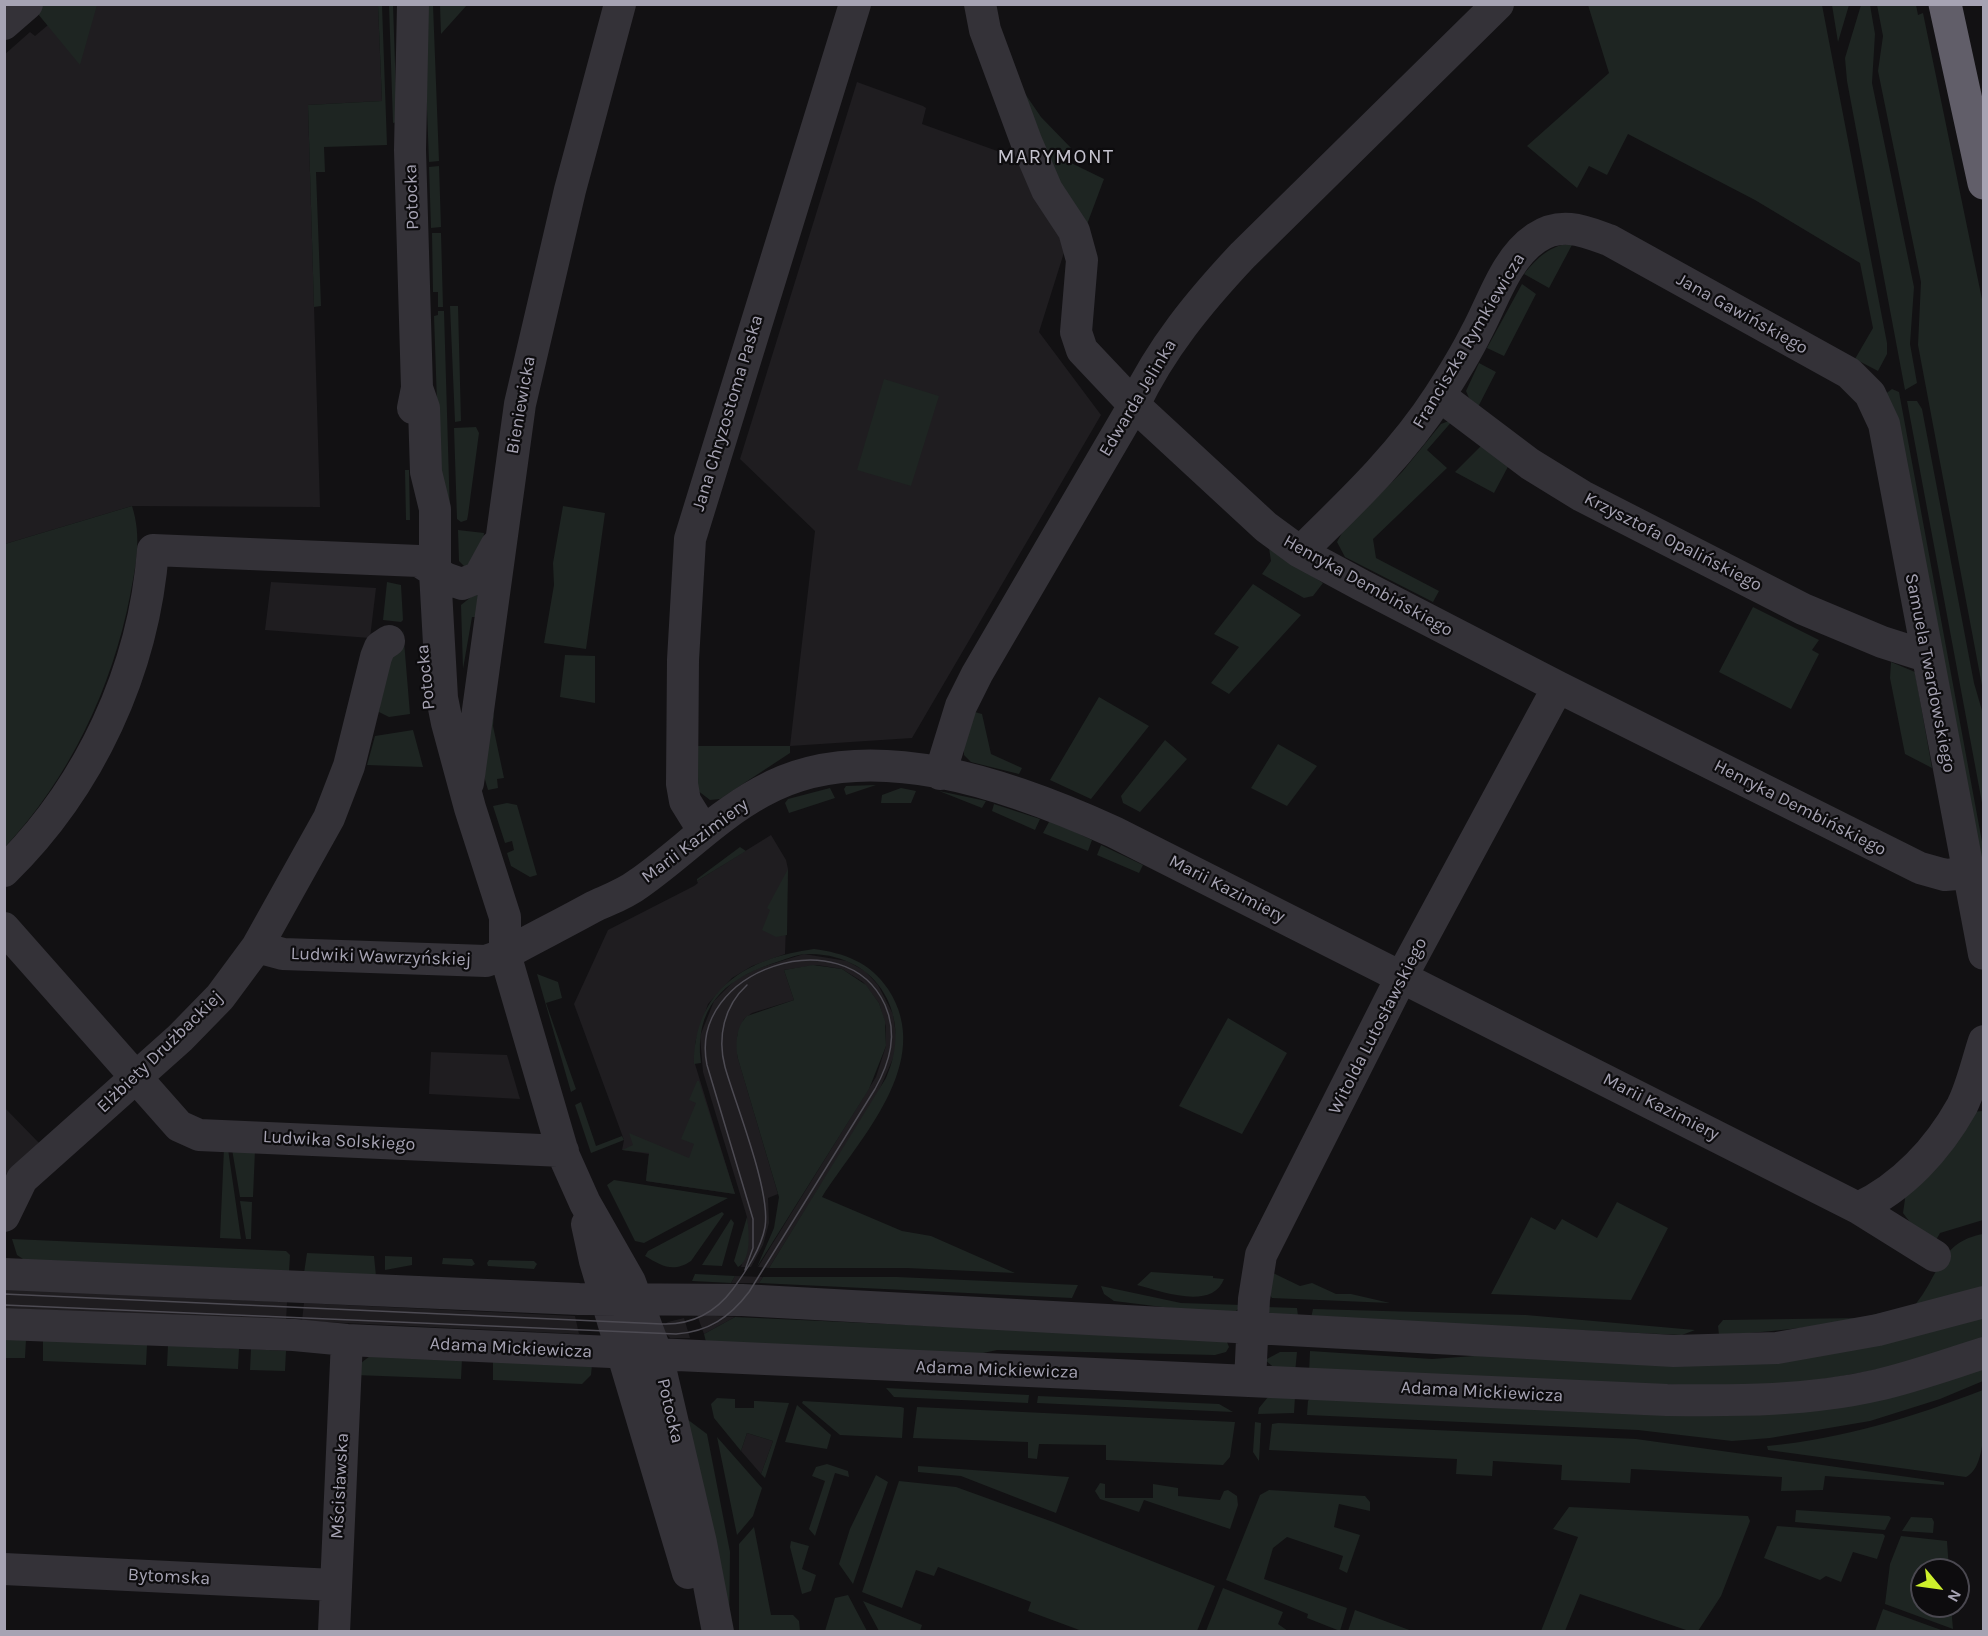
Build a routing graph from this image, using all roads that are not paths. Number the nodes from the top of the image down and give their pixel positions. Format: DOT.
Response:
graph roads {
  1 [pos="27,4"];
  2 [pos="401,4"];
  3 [pos="413,4"];
  4 [pos="620,4"];
  5 [pos="855,4"];
  6 [pos="980,4"];
  7 [pos="1498,4"];
  8 [pos="1945,4"];
  9 [pos="4,24"];
  10 [pos="411,150"];
  11 [pos="1983,183"];
  12 [pos="1609,240"];
  13 [pos="1870,394"];
  14 [pos="1440,396"];
  15 [pos="1134,405"];
  16 [pos="503,534"];
  17 [pos="1300,552"];
  18 [pos="427,567"];
  19 [pos="389,642"];
  20 [pos="1926,656"];
  21 [pos="1558,687"];
  22 [pos="940,774"];
  23 [pos="461,801"];
  24 [pos="703,830"];
  25 [pos="4,871"];
  26 [pos="1969,873"];
  27 [pos="4,928"];
  28 [pos="257,947"];
  29 [pos="505,954"];
  30 [pos="1983,954"];
  31 [pos="1402,976"];
  32 [pos="1983,1041"];
  33 [pos="138,1078"];
  34 [pos="563,1151"];
  35 [pos="1858,1208"];
  36 [pos="4,1216"];
  37 [pos="1935,1256"];
  38 [pos="4,1274"];
  39 [pos="622,1299"];
  40 [pos="1983,1302"];
  41 [pos="4,1324"];
  42 [pos="1251,1329"];
  43 [pos="347,1340"];
  44 [pos="623,1353"];
  45 [pos="1983,1353"];
  46 [pos="657,1355"];
  47 [pos="1250,1381"];
  48 [pos="4,1569"];
  49 [pos="334,1585"];
  50 [pos="334,1632"];
  51 [pos="706,1632"];
  52 [pos="718,1632"];
  1 -- 9 [label="street"];
  2 -- 10 [label="street, Potocka"];
  3 -- 10 [label="street, Potocka"];
  4 -- 16 [label="street, Bieniewicka"];
  5 -- 24 [label="street, Jana Chryzostoma Paska"];
  6 -- 15 [label="street, Henryka Dembińskiego"];
  7 -- 15 [label="street, Edwarda Jelinka"];
  8 -- 11 [label="highway"];
  10 -- 18 [label="street, Potocka"];
  12 -- 13 [label="street, Jana Gawińskiego"];
  12 -- 14 [label="street, Franciszka Rymkiewicza"];
  13 -- 20 [label="street, Samuela Twardowskiego"];
  14 -- 17 [label="street, Franciszka Rymkiewicza"];
  14 -- 20 [label="street, Krzysztofa Opalińskiego"];
  15 -- 17 [label="street, Henryka Dembińskiego"];
  15 -- 22 [label="street, Edwarda Jelinka"];
  16 -- 18 [label="street"];
  16 -- 23 [label="street, Bieniewicka"];
  17 -- 21 [label="street, Henryka Dembińskiego"];
  18 -- 23 [label="street, Potocka"];
  18 -- 25 [label="street"];
  19 -- 28 [label="street, Elżbiety Drużbackiej"];
  20 -- 26 [label="street, Samuela Twardowskiego"];
  21 -- 26 [label="street, Henryka Dembińskiego"];
  21 -- 31 [label="street, Witolda Lutosławskiego"];
  22 -- 24 [label="street, Marii Kazimiery"];
  22 -- 31 [label="street, Marii Kazimiery"];
  23 -- 29 [label="street, Potocka"];
  24 -- 29 [label="street, Marii Kazimiery"];
  26 -- 30 [label="street, Samuela Twardowskiego"];
  27 -- 33 [label="street, Ludwika Solskiego"];
  28 -- 29 [label="street, Ludwiki Wawrzyńskiej"];
  28 -- 33 [label="street, Elżbiety Drużbackiej"];
  29 -- 34 [label="street, Potocka"];
  31 -- 35 [label="street, Marii Kazimiery"];
  31 -- 42 [label="street, Witolda Lutosławskiego"];
  32 -- 35 [label="street"];
  33 -- 34 [label="street, Ludwika Solskiego"];
  33 -- 36 [label="street, Elżbiety Drużbackiej"];
  34 -- 39 [label="street, Potocka"];
  35 -- 37 [label="street, Marii Kazimiery"];
  38 -- 39 [label="street"];
  39 -- 42 [label="street"];
  39 -- 44 [label="street, Potocka"];
  39 -- 46 [label="street, Potocka"];
  40 -- 42 [label="street"];
  41 -- 43 [label="street, Adama Mickiewicza"];
  42 -- 47 [label="street, Witolda Lutosławskiego"];
  43 -- 44 [label="street, Adama Mickiewicza"];
  43 -- 49 [label="street, Mścisławska"];
  44 -- 46 [label="street, Adama Mickiewicza"];
  44 -- 51 [label="street, Potocka"];
  45 -- 47 [label="street, Adama Mickiewicza"];
  46 -- 47 [label="street, Adama Mickiewicza"];
  46 -- 52 [label="street, Potocka"];
  48 -- 49 [label="street, Bytomska"];
  49 -- 50 [label="street, Mścisławska"];
}
